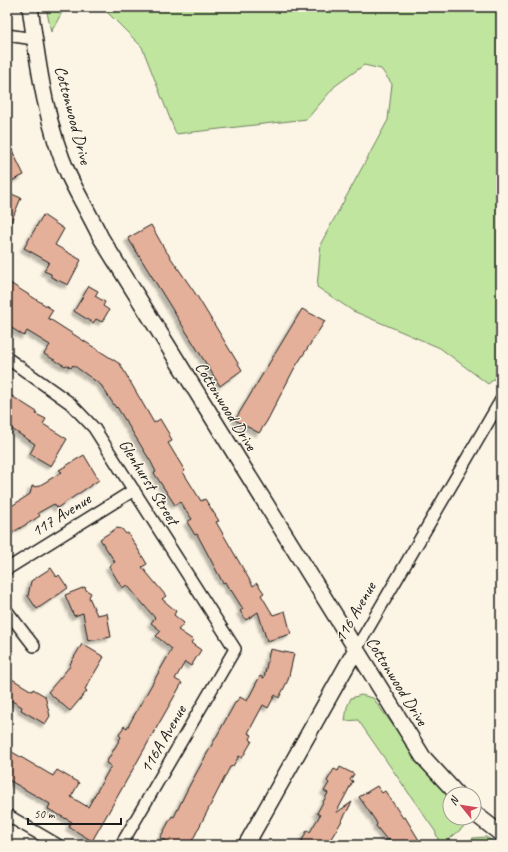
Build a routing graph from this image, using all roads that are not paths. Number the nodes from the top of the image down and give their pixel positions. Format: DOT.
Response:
graph roads {
  1 [pos="30,7"];
  2 [pos="7,35"];
  3 [pos="34,39"];
  4 [pos="7,358"];
  5 [pos="501,400"];
  6 [pos="134,490"];
  7 [pos="7,569"];
  8 [pos="7,611"];
  9 [pos="34,646"];
  10 [pos="235,649"];
  11 [pos="355,650"];
  12 [pos="449,786"];
  13 [pos="7,815"];
  14 [pos="482,819"];
  15 [pos="501,834"];
  16 [pos="58,845"];
  17 [pos="121,845"];
  18 [pos="246,845"];
  1 -- 3 [label="street, Cottonwood Drive"];
  2 -- 3 [label="street"];
  3 -- 11 [label="street, Cottonwood Drive"];
  4 -- 6 [label="street, Glenhurst Street"];
  5 -- 11 [label="street, 116 Avenue"];
  6 -- 7 [label="street, 117 Avenue"];
  6 -- 10 [label="street, Glenhurst Street"];
  8 -- 9 [label="street"];
  10 -- 17 [label="street, 116A Avenue"];
  11 -- 12 [label="street, Cottonwood Drive"];
  11 -- 18 [label="street, 116 Avenue"];
  13 -- 16 [label="street"];
  14 -- 15 [label="street"];
}
